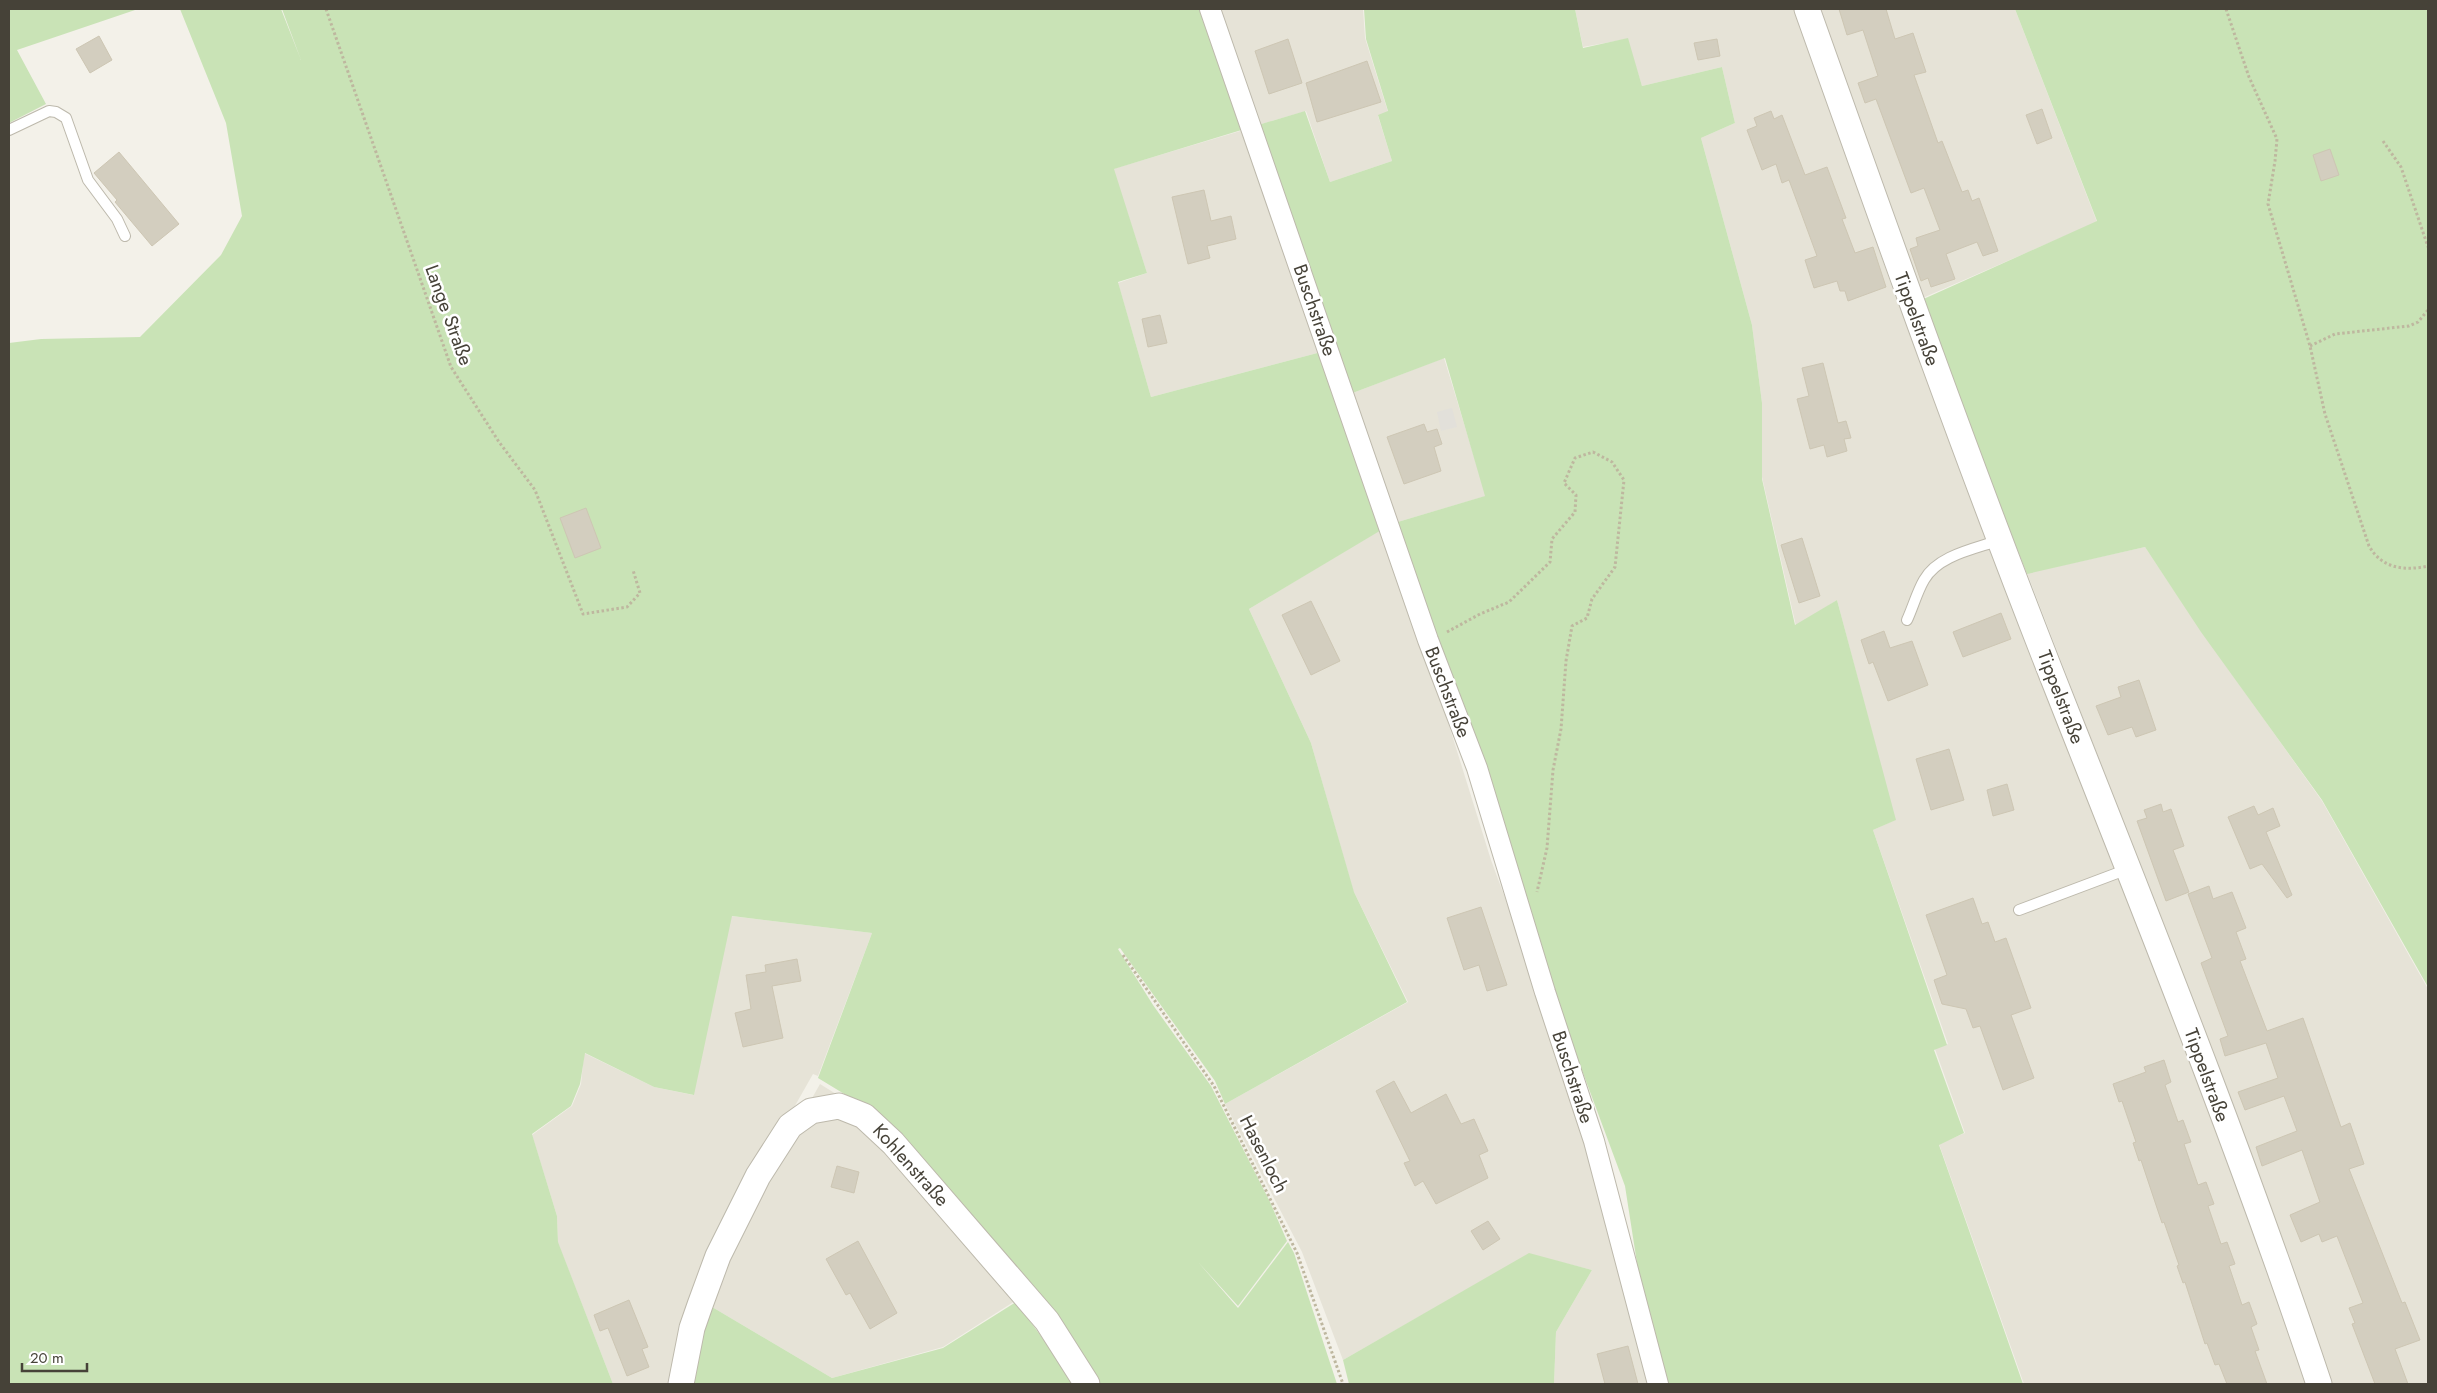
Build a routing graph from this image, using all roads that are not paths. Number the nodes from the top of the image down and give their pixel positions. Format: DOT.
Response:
graph roads {
  1 [pos="1210,9"];
  2 [pos="1807,9"];
  3 [pos="9,130"];
  4 [pos="126,236"];
  5 [pos="2001,540"];
  6 [pos="1907,620"];
  7 [pos="2129,869"];
  8 [pos="2019,910"];
  9 [pos="681,1384"];
  10 [pos="1088,1384"];
  11 [pos="1658,1384"];
  12 [pos="2319,1384"];
  1 -- 11 [label="street, Buschstraße"];
  2 -- 5 [label="street, Tippelstraße"];
  3 -- 4 [label="lane"];
  5 -- 6 [label="lane"];
  5 -- 7 [label="street, Tippelstraße"];
  7 -- 8 [label="lane"];
  7 -- 12 [label="street, Tippelstraße"];
  9 -- 10 [label="street, Kohlenstraße"];
}
